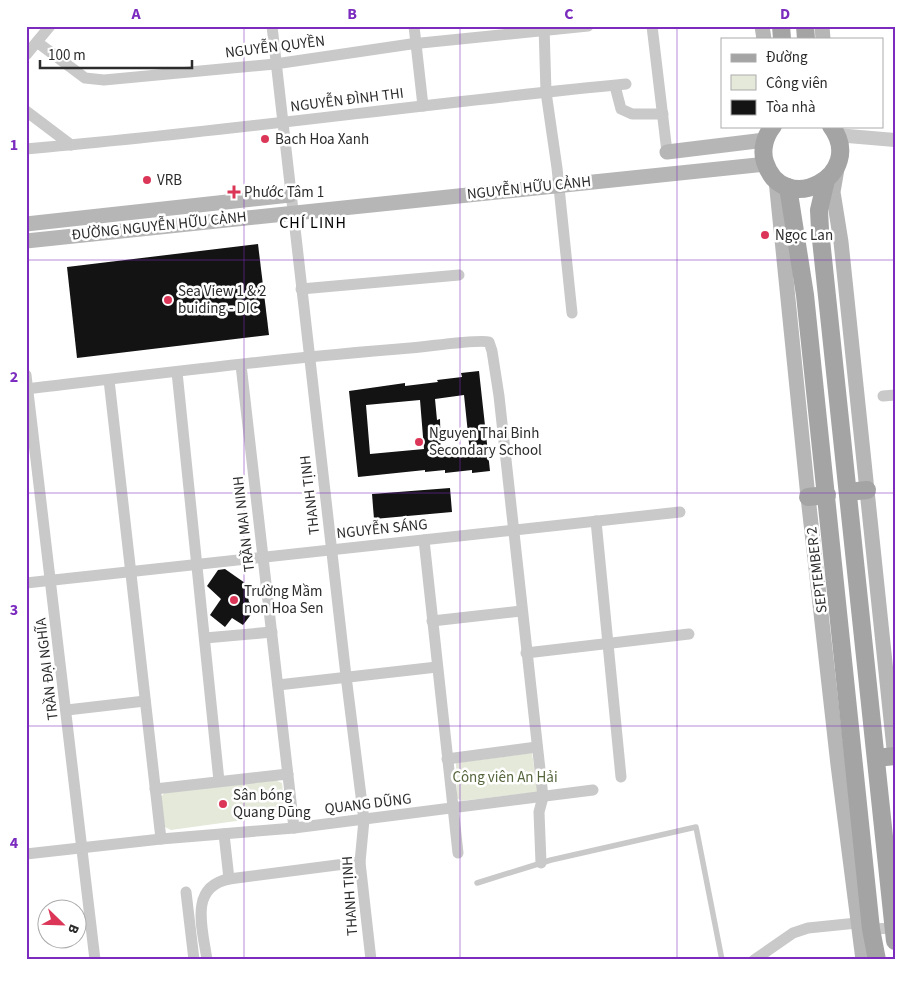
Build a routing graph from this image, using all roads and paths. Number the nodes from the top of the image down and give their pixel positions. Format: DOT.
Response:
graph roads {
  1 [pos="50,26"];
  2 [pos="272,26"];
  3 [pos="414,26"];
  4 [pos="588,26"];
  5 [pos="652,26"];
  6 [pos="544,29"];
  7 [pos="37,42"];
  8 [pos="416,43"];
  9 [pos="26,55"];
  10 [pos="276,64"];
  11 [pos="546,92"];
  12 [pos="423,106"];
  13 [pos="26,111"];
  14 [pos="662,114"];
  15 [pos="282,124"];
  16 [pos="833,131"];
  17 [pos="769,133"];
  18 [pos="895,140"];
  19 [pos="71,146"];
  20 [pos="26,149"];
  21 [pos="667,152"];
  22 [pos="838,162"];
  23 [pos="766,164"];
  24 [pos="826,180"];
  25 [pos="782,183"];
  26 [pos="558,185"];
  27 [pos="290,194"];
  28 [pos="292,212"];
  29 [pos="26,224"];
  30 [pos="26,241"];
  31 [pos="460,275"];
  32 [pos="301,289"];
  33 [pos="572,313"];
  34 [pos="309,356"];
  35 [pos="241,365"];
  36 [pos="177,372"];
  37 [pos="26,375"];
  38 [pos="109,380"];
  39 [pos="27,389"];
  40 [pos="30,440"];
  41 [pos="867,490"];
  42 [pos="848,492"];
  43 [pos="827,495"];
  44 [pos="808,497"];
  45 [pos="680,512"];
  46 [pos="596,522"];
  47 [pos="512,530"];
  48 [pos="424,540"];
  49 [pos="331,549"];
  50 [pos="263,557"];
  51 [pos="197,565"];
  52 [pos="131,572"];
  53 [pos="52,580"];
  54 [pos="26,583"];
  55 [pos="521,611"];
  56 [pos="432,622"];
  57 [pos="272,632"];
  58 [pos="689,634"];
  59 [pos="205,638"];
  60 [pos="608,643"];
  61 [pos="526,653"];
  62 [pos="437,667"];
  63 [pos="346,676"];
  64 [pos="278,685"];
  65 [pos="145,701"];
  66 [pos="67,710"];
  67 [pos="537,747"];
  68 [pos="895,757"];
  69 [pos="876,758"];
  70 [pos="446,759"];
  71 [pos="846,764"];
  72 [pos="288,774"];
  73 [pos="621,777"];
  74 [pos="220,781"];
  75 [pos="155,789"];
  76 [pos="592,790"];
  77 [pos="542,797"];
  78 [pos="452,808"];
  79 [pos="364,820"];
  80 [pos="294,828"];
  81 [pos="224,834"];
  82 [pos="161,839"];
  83 [pos="83,847"];
  84 [pos="458,853"];
  85 [pos="26,854"];
  86 [pos="360,862"];
  87 [pos="542,863"];
  88 [pos="229,879"];
  89 [pos="477,882"];
  90 [pos="186,892"];
  91 [pos="864,926"];
  92 [pos="894,932"];
  93 [pos="95,960"];
  94 [pos="194,960"];
  95 [pos="207,960"];
  96 [pos="370,960"];
  97 [pos="722,960"];
  98 [pos="754,960"];
  99 [pos="863,960"];
  100 [pos="877,960"];
  1 -- 7 [label="street"];
  2 -- 10 [label="street, THANH TỊNH"];
  3 -- 8 [label="street"];
  4 -- 6 [label="street, NGUYỄN QUYỀN"];
  5 -- 14 [label="street"];
  6 -- 8 [label="street, NGUYỄN QUYỀN"];
  6 -- 11 [label="street"];
  7 -- 9 [label="street"];
  7 -- 10 [label="street, NGUYỄN QUYỀN"];
  8 -- 10 [label="street, NGUYỄN QUYỀN"];
  8 -- 12 [label="street"];
  10 -- 15 [label="street, THANH TỊNH"];
  11 -- 12 [label="street, NGUYỄN ĐÌNH THI"];
  11 -- 14 [label="street, NGUYỄN ĐÌNH THI"];
  11 -- 26 [label="street"];
  12 -- 15 [label="street, NGUYỄN ĐÌNH THI"];
  13 -- 19 [label="street"];
  14 -- 21 [label="street"];
  15 -- 19 [label="street, NGUYỄN ĐÌNH THI"];
  15 -- 27 [label="street, THANH TỊNH"];
  16 -- 18 [label="street"];
  16 -- 22 [label="main road"];
  17 -- 21 [label="main road"];
  17 -- 23 [label="main road"];
  19 -- 20 [label="street, NGUYỄN ĐÌNH THI"];
  22 -- 24 [label="main road"];
  22 -- 41 [label="main road"];
  23 -- 25 [label="main road"];
  23 -- 26 [label="main road, NGUYỄN HỮU CẢNH"];
  24 -- 25 [label="main road"];
  24 -- 42 [label="main road"];
  25 -- 43 [label="main road, SEPTEMBER 2"];
  25 -- 44 [label="main road, SEPTEMBER 2"];
  26 -- 28 [label="main road, NGUYỄN HỮU CẢNH"];
  26 -- 33 [label="street"];
  27 -- 28 [label="street, THANH TỊNH"];
  27 -- 29 [label="main road, ĐƯỜNG NGUYỄN HỮU CẢNH"];
  28 -- 30 [label="main road, ĐƯỜNG NGUYỄN HỮU CẢNH"];
  28 -- 32 [label="street, THANH TỊNH"];
  31 -- 32 [label="street"];
  32 -- 34 [label="street, THANH TỊNH"];
  34 -- 35 [label="street"];
  34 -- 47 [label="street"];
  34 -- 49 [label="street, THANH TỊNH"];
  35 -- 36 [label="street"];
  35 -- 50 [label="street, TRẦN MAI NINH"];
  36 -- 38 [label="street"];
  36 -- 51 [label="street"];
  37 -- 39 [label="street, TRẦN ĐẠI NGHĨA"];
  38 -- 39 [label="street"];
  38 -- 52 [label="street"];
  39 -- 40 [label="street, TRẦN ĐẠI NGHĨA"];
  40 -- 53 [label="street, TRẦN ĐẠI NGHĨA"];
  41 -- 42 [label="main road"];
  41 -- 68 [label="main road"];
  42 -- 69 [label="main road"];
  43 -- 44 [label="main road"];
  43 -- 71 [label="main road, SEPTEMBER 2"];
  44 -- 71 [label="main road, SEPTEMBER 2"];
  45 -- 46 [label="street, NGUYỄN SÁNG"];
  46 -- 47 [label="street, NGUYỄN SÁNG"];
  46 -- 60 [label="street"];
  47 -- 48 [label="street, NGUYỄN SÁNG"];
  47 -- 55 [label="street"];
  48 -- 49 [label="street, NGUYỄN SÁNG"];
  48 -- 56 [label="street"];
  49 -- 50 [label="street, NGUYỄN SÁNG"];
  49 -- 63 [label="street, THANH TỊNH"];
  50 -- 51 [label="street, NGUYỄN SÁNG"];
  50 -- 57 [label="street, TRẦN MAI NINH"];
  51 -- 52 [label="street, NGUYỄN SÁNG"];
  51 -- 59 [label="street"];
  52 -- 53 [label="street, NGUYỄN SÁNG"];
  52 -- 65 [label="street"];
  53 -- 54 [label="street, NGUYỄN SÁNG"];
  53 -- 66 [label="street, TRẦN ĐẠI NGHĨA"];
  55 -- 56 [label="street"];
  55 -- 61 [label="street"];
  56 -- 62 [label="street"];
  57 -- 59 [label="street"];
  57 -- 64 [label="street, TRẦN MAI NINH"];
  58 -- 60 [label="street"];
  59 -- 74 [label="street"];
  60 -- 61 [label="street"];
  60 -- 73 [label="street"];
  61 -- 67 [label="street"];
  62 -- 63 [label="street"];
  62 -- 70 [label="street"];
  63 -- 64 [label="street"];
  63 -- 79 [label="street, THANH TỊNH"];
  64 -- 72 [label="street, TRẦN MAI NINH"];
  65 -- 66 [label="street"];
  65 -- 75 [label="street"];
  66 -- 83 [label="street, TRẦN ĐẠI NGHĨA"];
  67 -- 70 [label="street"];
  67 -- 77 [label="street"];
  68 -- 69 [label="main road"];
  69 -- 92 [label="main road"];
  70 -- 78 [label="street"];
  71 -- 91 [label="main road, SEPTEMBER 2"];
  72 -- 74 [label="street"];
  72 -- 80 [label="street, TRẦN MAI NINH"];
  74 -- 75 [label="street"];
  75 -- 82 [label="street"];
  76 -- 77 [label="street, QUANG DŨNG"];
  77 -- 78 [label="street, QUANG DŨNG"];
  77 -- 87 [label="street"];
  78 -- 79 [label="street, QUANG DŨNG"];
  78 -- 84 [label="street"];
  79 -- 80 [label="street, QUANG DŨNG"];
  79 -- 86 [label="street, THANH TỊNH"];
  80 -- 81 [label="street, QUANG DŨNG"];
  81 -- 82 [label="street, QUANG DŨNG"];
  81 -- 88 [label="street"];
  82 -- 83 [label="street, QUANG DŨNG"];
  83 -- 85 [label="street, QUANG DŨNG"];
  83 -- 93 [label="street, TRẦN ĐẠI NGHĨA"];
  86 -- 88 [label="street"];
  86 -- 96 [label="street, THANH TỊNH"];
  87 -- 89 [label="lane"];
  87 -- 97 [label="lane"];
  88 -- 95 [label="street"];
  90 -- 94 [label="street"];
  91 -- 92 [label="street"];
  91 -- 98 [label="street"];
  91 -- 99 [label="main road, SEPTEMBER 2"];
  91 -- 100 [label="main road, SEPTEMBER 2"];
}
